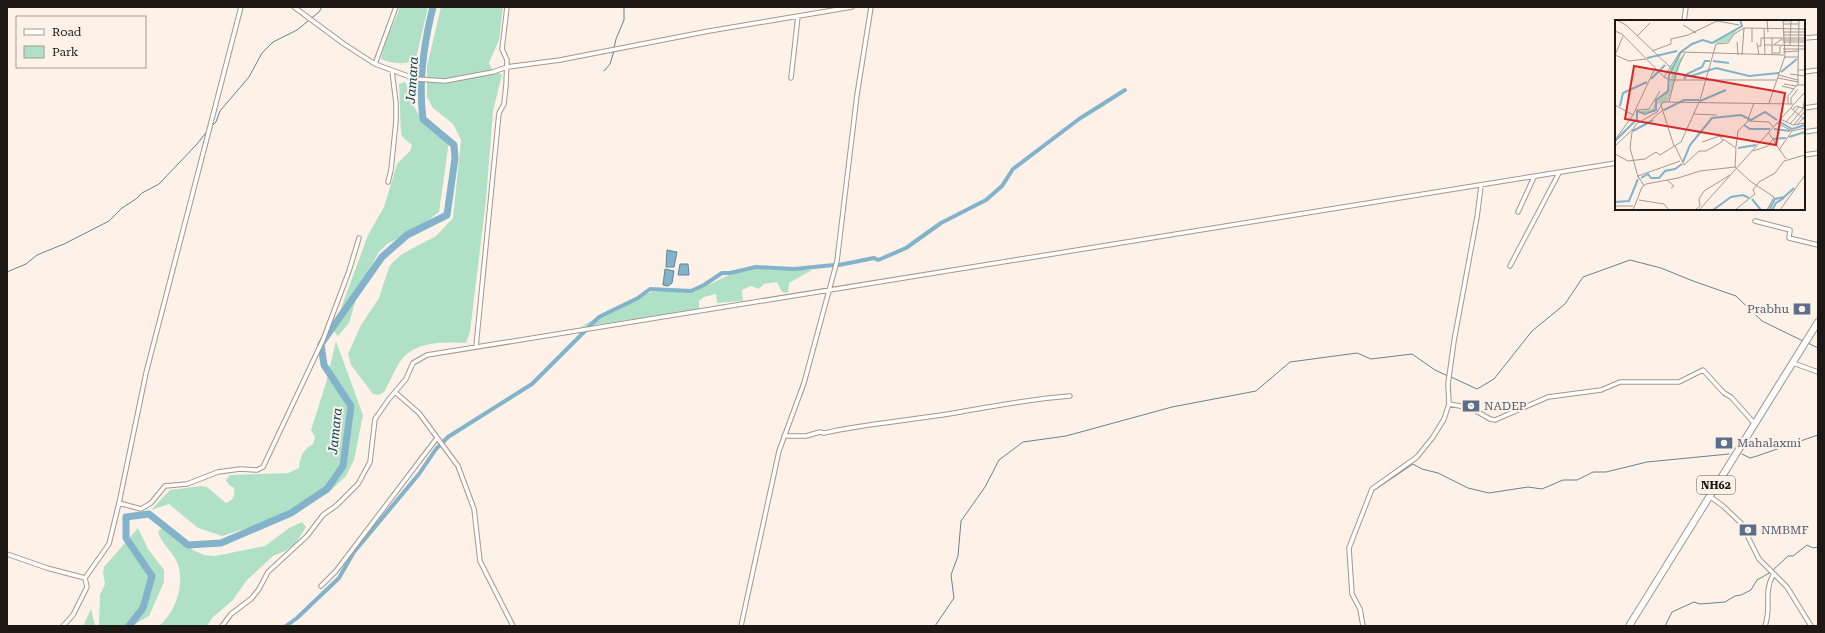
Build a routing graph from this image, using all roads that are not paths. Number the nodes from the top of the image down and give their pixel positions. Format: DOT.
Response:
graph roads {
  1 [pos="241,7"];
  2 [pos="294,7"];
  3 [pos="396,7"];
  4 [pos="507,7"];
  5 [pos="852,7"];
  6 [pos="871,7"];
  7 [pos="1686,7"];
  8 [pos="798,16"];
  9 [pos="1684,20"];
  10 [pos="1818,37"];
  11 [pos="1805,38"];
  12 [pos="375,64"];
  13 [pos="507,67"];
  14 [pos="1818,70"];
  15 [pos="392,71"];
  16 [pos="1805,72"];
  17 [pos="791,78"];
  18 [pos="1818,106"];
  19 [pos="1805,108"];
  20 [pos="1818,130"];
  21 [pos="1805,132"];
  22 [pos="1818,153"];
  23 [pos="1805,155"];
  24 [pos="1615,163"];
  25 [pos="1559,173"];
  26 [pos="1534,177"];
  27 [pos="388,182"];
  28 [pos="1481,186"];
  29 [pos="1518,212"];
  30 [pos="1755,221"];
  31 [pos="359,238"];
  32 [pos="1818,245"];
  33 [pos="1510,266"];
  34 [pos="830,290"];
  35 [pos="1818,322"];
  36 [pos="476,347"];
  37 [pos="1792,362"];
  38 [pos="1818,372"];
  39 [pos="395,392"];
  40 [pos="1070,396"];
  41 [pos="1449,404"];
  42 [pos="1754,423"];
  43 [pos="784,436"];
  44 [pos="437,438"];
  45 [pos="1709,496"];
  46 [pos="119,503"];
  47 [pos="7,554"];
  48 [pos="1772,573"];
  49 [pos="85,578"];
  50 [pos="321,586"];
  51 [pos="63,626"];
  52 [pos="222,626"];
  53 [pos="513,626"];
  54 [pos="742,626"];
  55 [pos="1363,626"];
  56 [pos="1629,626"];
  57 [pos="1765,626"];
  58 [pos="1811,626"];
  1 -- 46 [label="street"];
  2 -- 12 [label="street"];
  3 -- 12 [label="street"];
  4 -- 13 [label="street"];
  5 -- 8 [label="street"];
  6 -- 34 [label="street"];
  7 -- 9 [label="street"];
  8 -- 13 [label="street"];
  8 -- 17 [label="street"];
  10 -- 11 [label="street"];
  12 -- 15 [label="street"];
  13 -- 15 [label="street"];
  13 -- 36 [label="street"];
  14 -- 16 [label="street"];
  15 -- 27 [label="street"];
  18 -- 19 [label="street"];
  20 -- 21 [label="street"];
  22 -- 23 [label="street"];
  24 -- 25 [label="street"];
  25 -- 26 [label="street"];
  25 -- 33 [label="street"];
  26 -- 28 [label="street"];
  26 -- 29 [label="street"];
  28 -- 34 [label="street"];
  28 -- 41 [label="street"];
  30 -- 32 [label="street"];
  31 -- 46 [label="street"];
  34 -- 36 [label="street"];
  34 -- 43 [label="street"];
  35 -- 37 [label="main road, NH62"];
  36 -- 39 [label="street"];
  37 -- 38 [label="street"];
  37 -- 42 [label="main road, NH62"];
  39 -- 44 [label="street"];
  39 -- 52 [label="street"];
  40 -- 43 [label="street"];
  41 -- 42 [label="street"];
  41 -- 55 [label="street"];
  42 -- 45 [label="main road, NH62"];
  43 -- 54 [label="street"];
  44 -- 50 [label="street"];
  44 -- 53 [label="street"];
  45 -- 48 [label="street"];
  45 -- 56 [label="main road, NH62"];
  46 -- 49 [label="street"];
  47 -- 49 [label="street"];
  48 -- 57 [label="street"];
  48 -- 58 [label="street"];
  49 -- 51 [label="street"];
}
